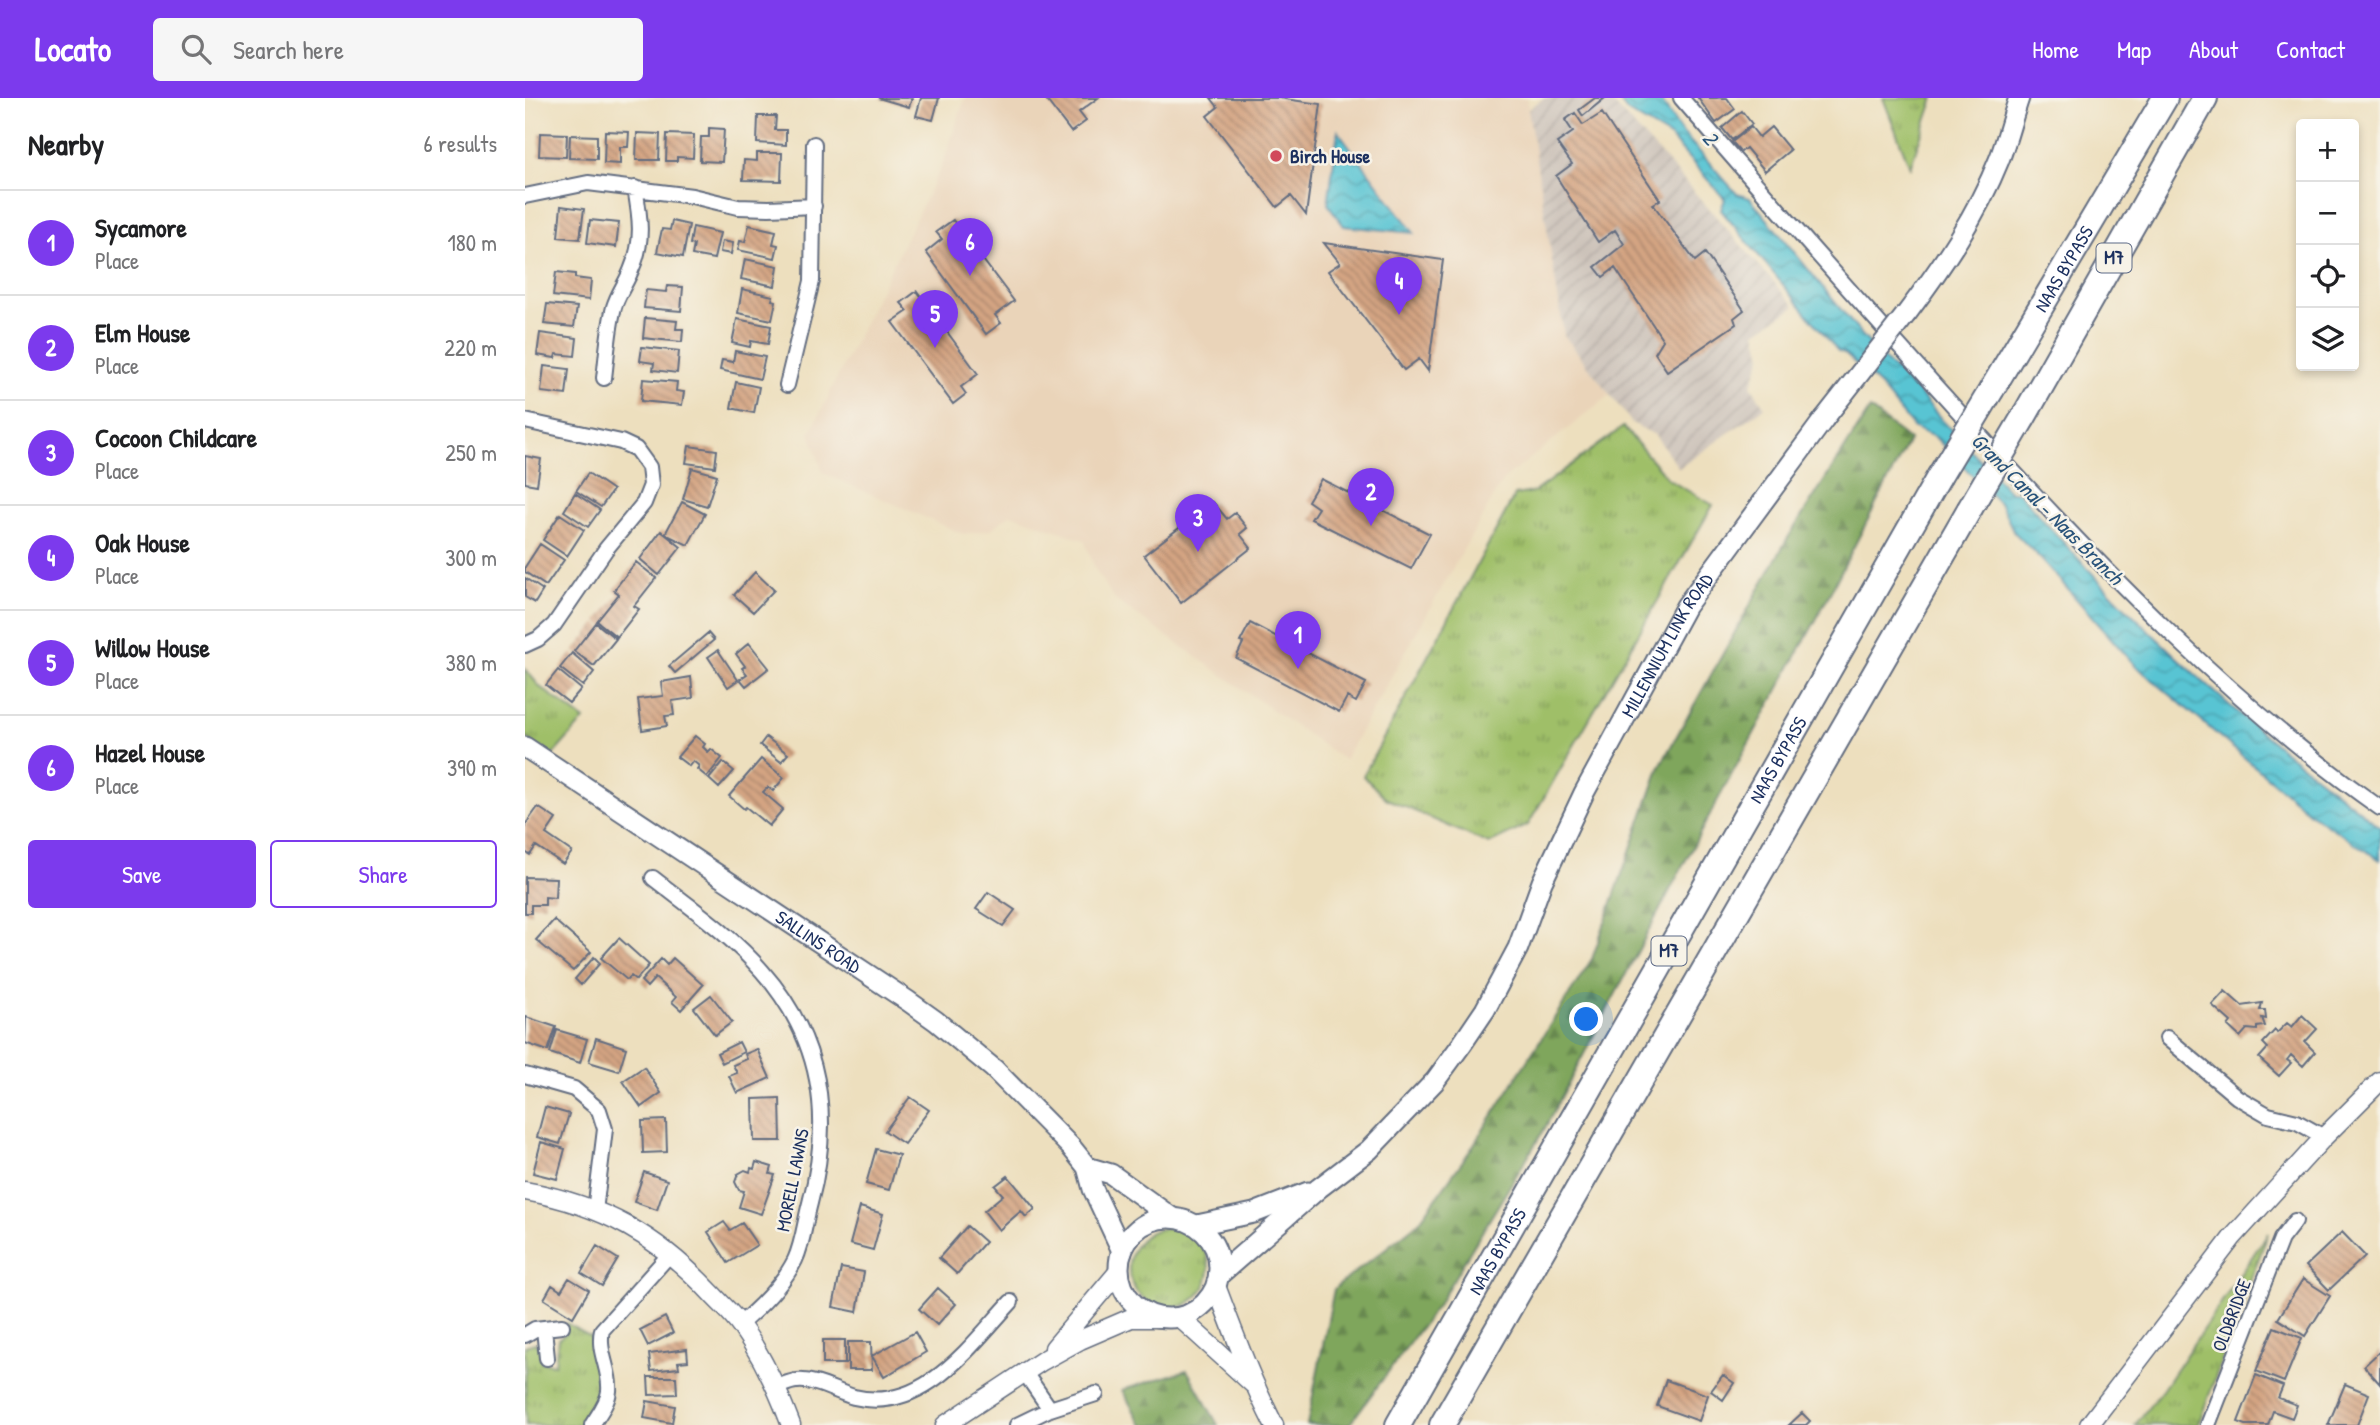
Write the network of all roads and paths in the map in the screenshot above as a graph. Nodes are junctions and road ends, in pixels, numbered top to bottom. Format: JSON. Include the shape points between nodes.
{"nodes":[{"id":1,"x":1681,"y":98,"type":"edge"},
{"id":2,"x":2019,"y":98,"type":"edge"},
{"id":3,"x":2165,"y":98,"type":"edge"},
{"id":4,"x":2205,"y":98,"type":"edge"},
{"id":5,"x":814,"y":145,"type":"dead end"},
{"id":6,"x":635,"y":188,"type":"junction"},
{"id":7,"x":525,"y":196,"type":"edge"},
{"id":8,"x":814,"y":206,"type":"junction"},
{"id":9,"x":604,"y":378,"type":"dead end"},
{"id":10,"x":787,"y":385,"type":"dead end"},
{"id":11,"x":525,"y":421,"type":"edge"},
{"id":12,"x":525,"y":645,"type":"edge"},
{"id":13,"x":525,"y":747,"type":"edge"},
{"id":14,"x":2380,"y":808,"type":"edge"},
{"id":15,"x":653,"y":878,"type":"dead end"},
{"id":16,"x":2167,"y":1038,"type":"dead end"},
{"id":17,"x":525,"y":1075,"type":"edge"},
{"id":18,"x":2380,"y":1081,"type":"edge"},
{"id":19,"x":2324,"y":1137,"type":"junction"},
{"id":20,"x":1087,"y":1167,"type":"junction"},
{"id":21,"x":1319,"y":1188,"type":"junction"},
{"id":22,"x":525,"y":1191,"type":"edge"},
{"id":23,"x":595,"y":1211,"type":"junction"},
{"id":24,"x":1171,"y":1217,"type":"junction"},
{"id":25,"x":2295,"y":1221,"type":"dead end"},
{"id":26,"x":1197,"y":1226,"type":"junction"},
{"id":27,"x":670,"y":1254,"type":"junction"},
{"id":28,"x":1121,"y":1261,"type":"junction"},
{"id":29,"x":1218,"y":1280,"type":"junction"},
{"id":30,"x":1011,"y":1302,"type":"dead end"},
{"id":31,"x":1172,"y":1317,"type":"junction"},
{"id":32,"x":740,"y":1324,"type":"junction"},
{"id":33,"x":562,"y":1326,"type":"dead end"},
{"id":34,"x":544,"y":1329,"type":"junction"},
{"id":35,"x":525,"y":1335,"type":"edge"},
{"id":36,"x":547,"y":1357,"type":"dead end"},
{"id":37,"x":1042,"y":1361,"type":"junction"},
{"id":38,"x":1025,"y":1373,"type":"junction"},
{"id":39,"x":1254,"y":1385,"type":"junction"},
{"id":40,"x":777,"y":1387,"type":"junction"},
{"id":41,"x":1096,"y":1394,"type":"dead end"},
{"id":42,"x":1050,"y":1409,"type":"junction"},
{"id":43,"x":591,"y":1425,"type":"edge"},
{"id":44,"x":791,"y":1425,"type":"edge"},
{"id":45,"x":945,"y":1425,"type":"edge"},
{"id":46,"x":1017,"y":1425,"type":"edge"},
{"id":47,"x":1274,"y":1425,"type":"edge"},
{"id":48,"x":1398,"y":1425,"type":"edge"},
{"id":49,"x":1442,"y":1425,"type":"edge"},
{"id":50,"x":2089,"y":1425,"type":"edge"},
{"id":51,"x":2208,"y":1425,"type":"edge"}],
"edges":[{"from":1,"to":14,"type":"street","via":[[2050,512],[2206,669]]},
{"from":2,"to":21,"type":"main road","name":"MILLENNIUM LINK ROAD","bridge":true,"via":[[1999,160],[1945,262],[1686,606],[1584,793],[1542,882],[1518,948],[1485,1010],[1435,1081],[1406,1113],[1369,1150]]},
{"from":3,"to":48,"type":"highway","name":"NAAS BYPASS","number":"M7","bridge":true,"via":[[1939,477]]},
{"from":4,"to":49,"type":"highway","name":"NAAS BYPASS","number":"M7","bridge":true},
{"from":5,"to":8,"type":"street"},
{"from":6,"to":7,"type":"street","via":[[587,183]]},
{"from":6,"to":8,"type":"street","via":[[738,207]]},
{"from":6,"to":9,"type":"street","via":[[641,227],[639,251],[613,311]]},
{"from":8,"to":10,"type":"street","via":[[812,281]]},
{"from":11,"to":12,"type":"street","via":[[635,449],[649,467],[651,485],[644,503],[554,625]]},
{"from":13,"to":20,"type":"main road","name":"SALLINS ROAD","via":[[936,1021],[994,1069]]},
{"from":15,"to":32,"type":"street","name":"MORELL LAWNS","via":[[727,937],[761,969],[789,1005],[804,1033],[821,1097],[823,1122],[814,1189],[795,1260],[767,1300]]},
{"from":16,"to":19,"type":"street","via":[[2237,1097]]},
{"from":17,"to":23,"type":"street","via":[[574,1089],[599,1110],[605,1129]]},
{"from":18,"to":19,"type":"street"},
{"from":19,"to":50,"type":"street","via":[[2232,1238]]},
{"from":20,"to":24,"type":"main road","name":"SALLINS ROAD","via":[[1111,1174]]},
{"from":20,"to":28,"type":"main road","name":"SALLINS ROAD"},
{"from":21,"to":26,"type":"main road","name":"MILLENNIUM LINK ROAD","via":[[1254,1213]]},
{"from":21,"to":29,"type":"main road","name":"MILLENNIUM LINK ROAD"},
{"from":22,"to":23,"type":"street","via":[[560,1197]]},
{"from":23,"to":27,"type":"street","via":[[622,1222]]},
{"from":24,"to":26,"type":"main road"},
{"from":24,"to":28,"type":"main road","via":[[1141,1226],[1129,1237]]},
{"from":25,"to":51,"type":"street","name":"OLDBRIDGE","via":[[2281,1239]]},
{"from":26,"to":29,"type":"main road","via":[[1215,1247]]},
{"from":27,"to":32,"type":"street"},
{"from":27,"to":43,"type":"street","via":[[603,1330],[600,1339],[609,1388]]},
{"from":28,"to":31,"type":"main road","via":[[1122,1285],[1129,1297],[1151,1314]]},
{"from":28,"to":37,"type":"street","via":[[1074,1328]]},
{"from":29,"to":31,"type":"main road","via":[[1201,1306]]},
{"from":29,"to":39,"type":"street"},
{"from":30,"to":40,"type":"street","via":[[951,1367],[902,1398],[876,1401],[808,1382]]},
{"from":31,"to":37,"type":"street","via":[[1131,1318]]},
{"from":31,"to":39,"type":"street"},
{"from":32,"to":40,"type":"street"},
{"from":33,"to":34,"type":"street"},
{"from":34,"to":35,"type":"street"},
{"from":34,"to":36,"type":"street"},
{"from":37,"to":38,"type":"street"},
{"from":38,"to":42,"type":"street"},
{"from":38,"to":45,"type":"street"},
{"from":39,"to":47,"type":"street"},
{"from":40,"to":44,"type":"street"},
{"from":41,"to":42,"type":"street"},
{"from":42,"to":46,"type":"street"}]}
